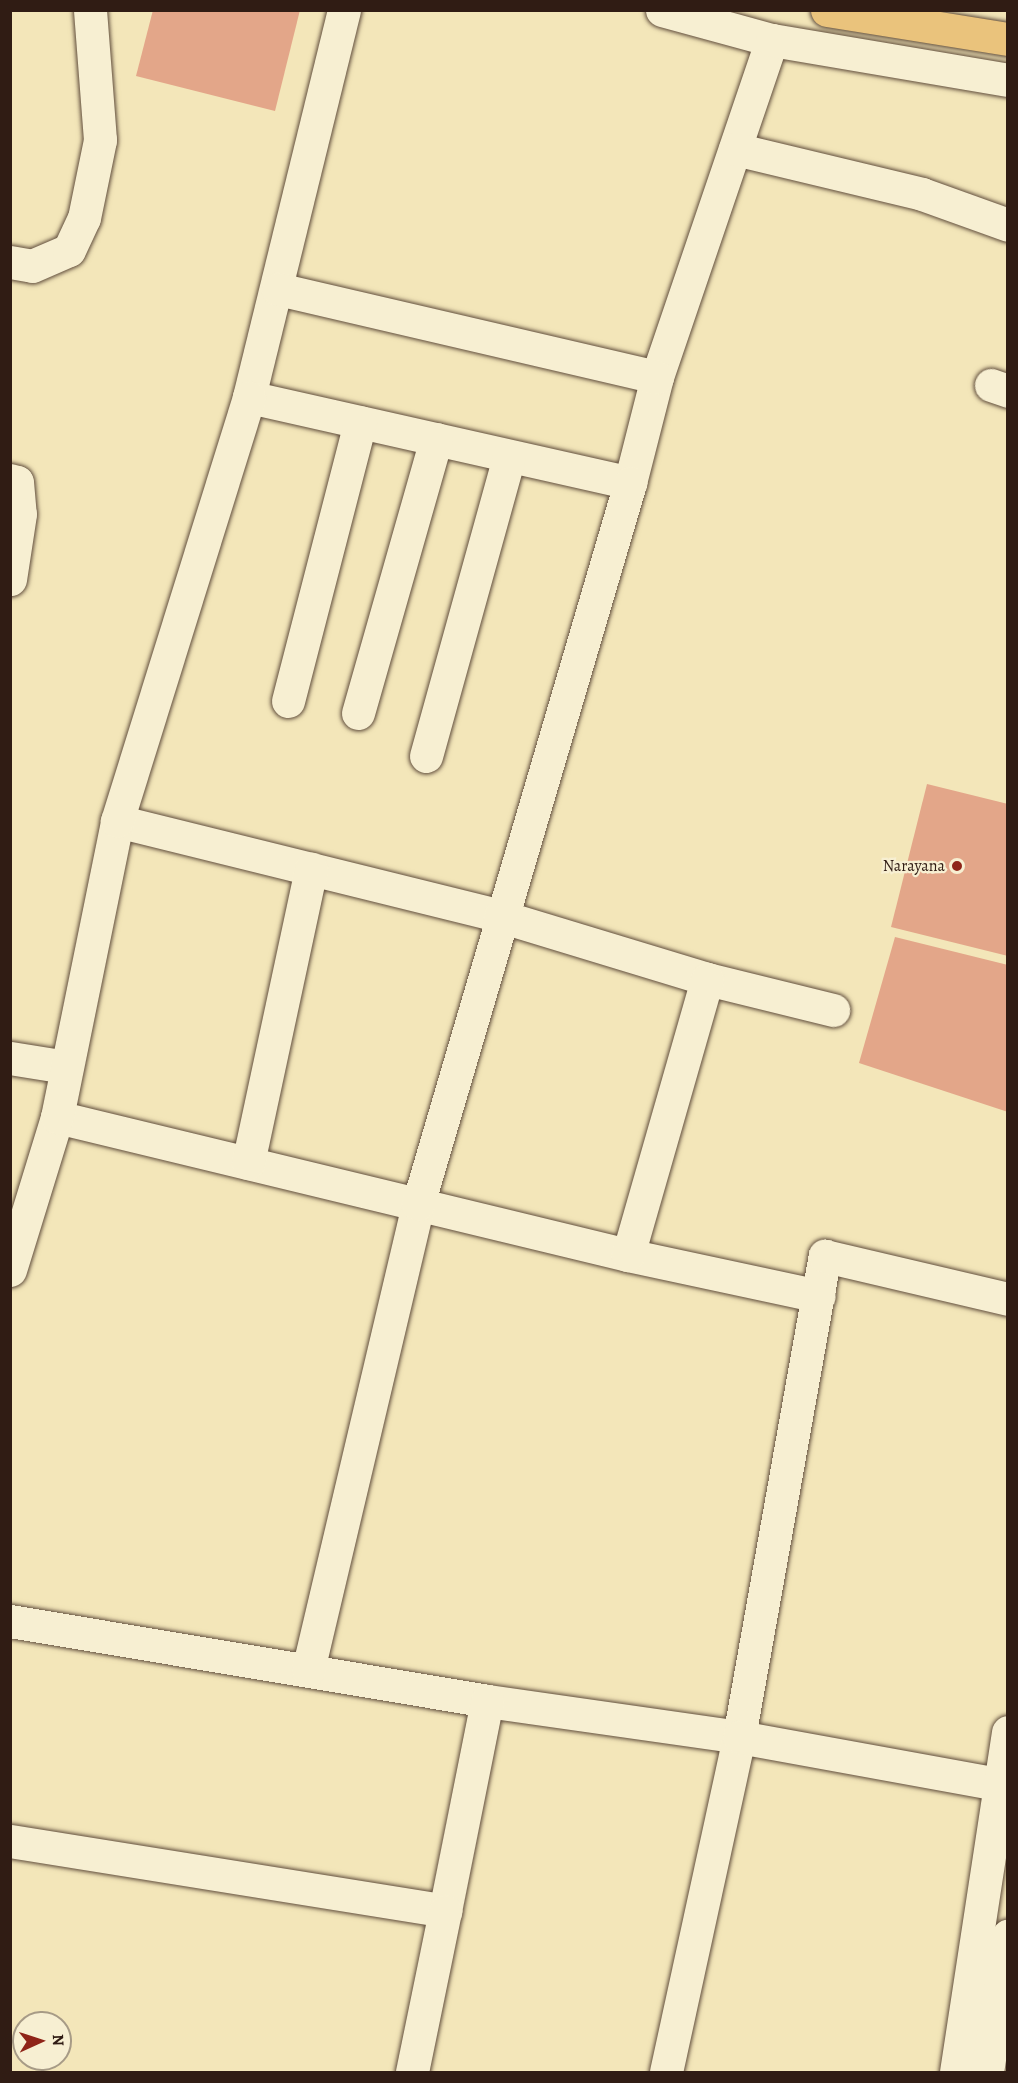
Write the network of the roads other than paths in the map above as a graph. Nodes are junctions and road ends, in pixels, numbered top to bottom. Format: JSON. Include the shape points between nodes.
{"nodes":[{"id":1,"x":90,"y":10,"type":"edge"},
{"id":2,"x":344,"y":10,"type":"edge"},
{"id":3,"x":662,"y":10,"type":"edge"},
{"id":4,"x":827,"y":10,"type":"edge"},
{"id":5,"x":1008,"y":39,"type":"edge"},
{"id":6,"x":772,"y":40,"type":"junction"},
{"id":7,"x":1008,"y":80,"type":"edge"},
{"id":8,"x":735,"y":149,"type":"junction"},
{"id":9,"x":1008,"y":225,"type":"edge"},
{"id":10,"x":10,"y":262,"type":"edge"},
{"id":11,"x":278,"y":289,"type":"junction"},
{"id":12,"x":657,"y":378,"type":"junction"},
{"id":13,"x":249,"y":397,"type":"junction"},
{"id":14,"x":360,"y":422,"type":"junction"},
{"id":15,"x":436,"y":440,"type":"junction"},
{"id":16,"x":509,"y":456,"type":"junction"},
{"id":17,"x":10,"y":480,"type":"edge"},
{"id":18,"x":630,"y":483,"type":"junction"},
{"id":19,"x":10,"y":579,"type":"edge"},
{"id":20,"x":288,"y":701,"type":"dead end"},
{"id":21,"x":358,"y":712,"type":"dead end"},
{"id":22,"x":426,"y":756,"type":"dead end"},
{"id":23,"x":117,"y":820,"type":"junction"},
{"id":24,"x":311,"y":869,"type":"junction"},
{"id":25,"x":500,"y":916,"type":"junction"},
{"id":26,"x":707,"y":979,"type":"junction"},
{"id":27,"x":833,"y":1010,"type":"dead end"},
{"id":28,"x":10,"y":1058,"type":"edge"},
{"id":29,"x":66,"y":1068,"type":"junction"},
{"id":30,"x":57,"y":1117,"type":"junction"},
{"id":31,"x":248,"y":1163,"type":"junction"},
{"id":32,"x":418,"y":1204,"type":"junction"},
{"id":33,"x":627,"y":1255,"type":"junction"},
{"id":34,"x":10,"y":1270,"type":"edge"},
{"id":35,"x":819,"y":1296,"type":"junction"},
{"id":36,"x":1008,"y":1299,"type":"edge"},
{"id":37,"x":10,"y":1621,"type":"edge"},
{"id":38,"x":308,"y":1670,"type":"junction"},
{"id":39,"x":487,"y":1701,"type":"junction"},
{"id":40,"x":1008,"y":1732,"type":"edge"},
{"id":41,"x":739,"y":1737,"type":"junction"},
{"id":42,"x":1003,"y":1785,"type":"edge"},
{"id":43,"x":10,"y":1841,"type":"edge"},
{"id":44,"x":445,"y":1911,"type":"junction"},
{"id":45,"x":1008,"y":1936,"type":"edge"},
{"id":46,"x":1003,"y":1998,"type":"edge"},
{"id":47,"x":412,"y":2073,"type":"edge"},
{"id":48,"x":666,"y":2073,"type":"edge"},
{"id":49,"x":956,"y":2073,"type":"edge"},
{"id":50,"x":987,"y":2073,"type":"edge"}],
"edges":[{"from":1,"to":10,"type":"street","via":[[100,140],[84,218],[69,250],[32,266]]},
{"from":2,"to":11,"type":"street"},
{"from":3,"to":6,"type":"street"},
{"from":4,"to":5,"type":"main road"},
{"from":6,"to":7,"type":"street"},
{"from":6,"to":8,"type":"street"},
{"from":8,"to":9,"type":"street","via":[[922,194]]},
{"from":8,"to":12,"type":"street"},
{"from":11,"to":12,"type":"street"},
{"from":11,"to":13,"type":"street"},
{"from":12,"to":18,"type":"street"},
{"from":13,"to":14,"type":"street"},
{"from":13,"to":23,"type":"street"},
{"from":14,"to":15,"type":"street"},
{"from":14,"to":20,"type":"street"},
{"from":15,"to":16,"type":"street"},
{"from":15,"to":21,"type":"street"},
{"from":16,"to":18,"type":"street"},
{"from":16,"to":22,"type":"street"},
{"from":17,"to":19,"type":"street","via":[[16,482],[20,514]]},
{"from":18,"to":25,"type":"street"},
{"from":23,"to":24,"type":"street"},
{"from":23,"to":29,"type":"street"},
{"from":24,"to":25,"type":"street"},
{"from":24,"to":31,"type":"street"},
{"from":25,"to":26,"type":"street"},
{"from":25,"to":32,"type":"street"},
{"from":26,"to":27,"type":"street"},
{"from":26,"to":33,"type":"street"},
{"from":28,"to":29,"type":"street"},
{"from":29,"to":30,"type":"street"},
{"from":30,"to":31,"type":"street"},
{"from":30,"to":34,"type":"street"},
{"from":31,"to":32,"type":"street"},
{"from":32,"to":33,"type":"street"},
{"from":32,"to":38,"type":"street"},
{"from":33,"to":35,"type":"street"},
{"from":35,"to":36,"type":"street","via":[[825,1256]]},
{"from":35,"to":41,"type":"street"},
{"from":37,"to":38,"type":"street"},
{"from":38,"to":39,"type":"street"},
{"from":39,"to":41,"type":"street"},
{"from":39,"to":44,"type":"street"},
{"from":40,"to":42,"type":"street"},
{"from":41,"to":42,"type":"street"},
{"from":41,"to":48,"type":"street"},
{"from":42,"to":49,"type":"street"},
{"from":43,"to":44,"type":"street"},
{"from":44,"to":47,"type":"street"},
{"from":45,"to":46,"type":"street"},
{"from":46,"to":50,"type":"street"}]}
